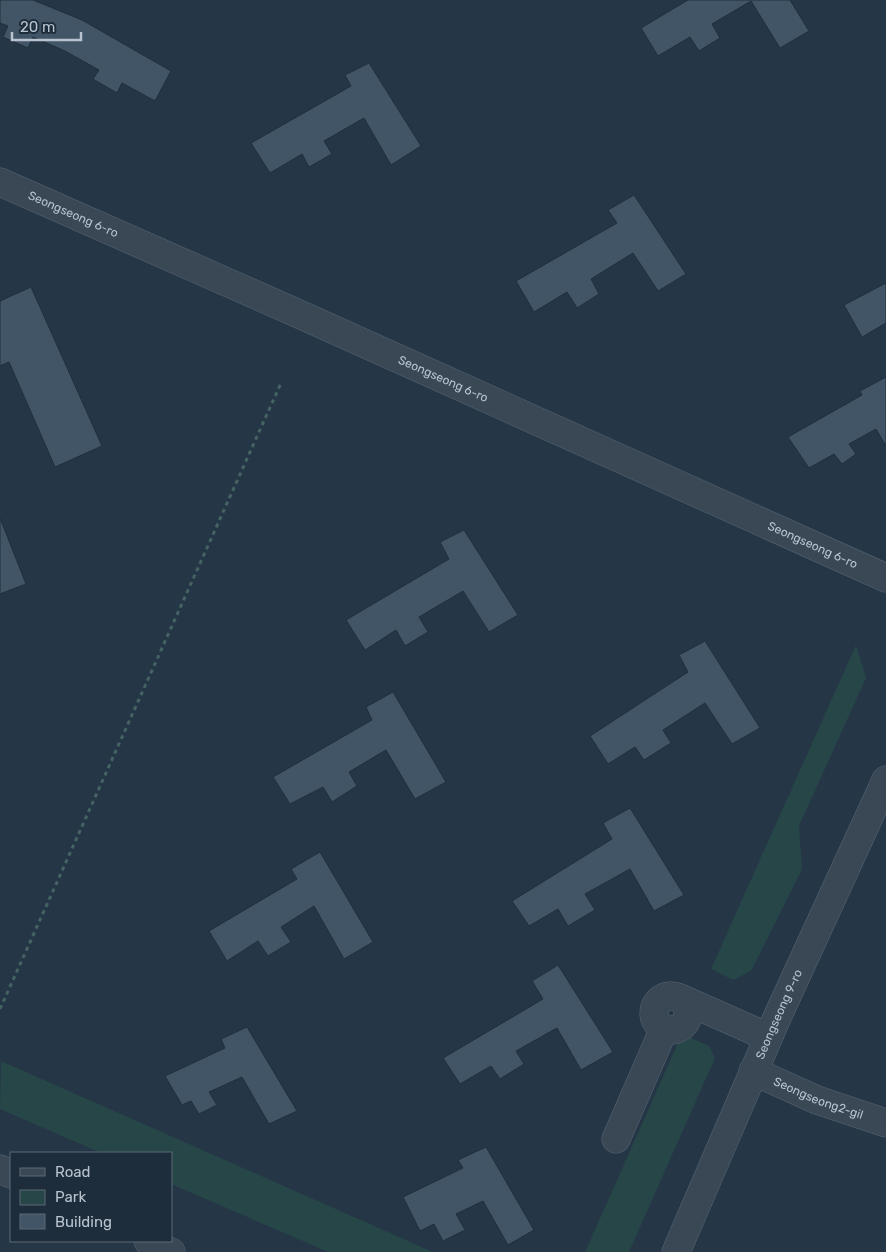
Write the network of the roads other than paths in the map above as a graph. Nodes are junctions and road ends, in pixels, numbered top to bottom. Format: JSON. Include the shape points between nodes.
{"nodes":[{"id":1,"x":0,"y":182,"type":"edge"},
{"id":2,"x":886,"y":578,"type":"edge"},
{"id":3,"x":886,"y":780,"type":"edge"},
{"id":4,"x":768,"y":1037,"type":"junction"},
{"id":5,"x":754,"y":1071,"type":"junction"},
{"id":6,"x":886,"y":1123,"type":"edge"},
{"id":7,"x":616,"y":1139,"type":"dead end"},
{"id":8,"x":150,"y":1242,"type":"edge"},
{"id":9,"x":171,"y":1252,"type":"edge"},
{"id":10,"x":676,"y":1252,"type":"edge"}],
"edges":[{"from":1,"to":2,"type":"street","name":"Seongseong 6-ro"},
{"from":3,"to":4,"type":"street","name":"Seongseong 9-ro"},
{"from":4,"to":5,"type":"street","name":"Seongseong 9-ro"},
{"from":4,"to":7,"type":"street","via":[[680,998],[662,998],[654,1006],[654,1017],[664,1029]]},
{"from":5,"to":6,"type":"street","name":"Seongseong2-gil","via":[[817,1100]]},
{"from":5,"to":10,"type":"street","name":"Seongseong 9-ro"},
{"from":8,"to":9,"type":"street"}]}
